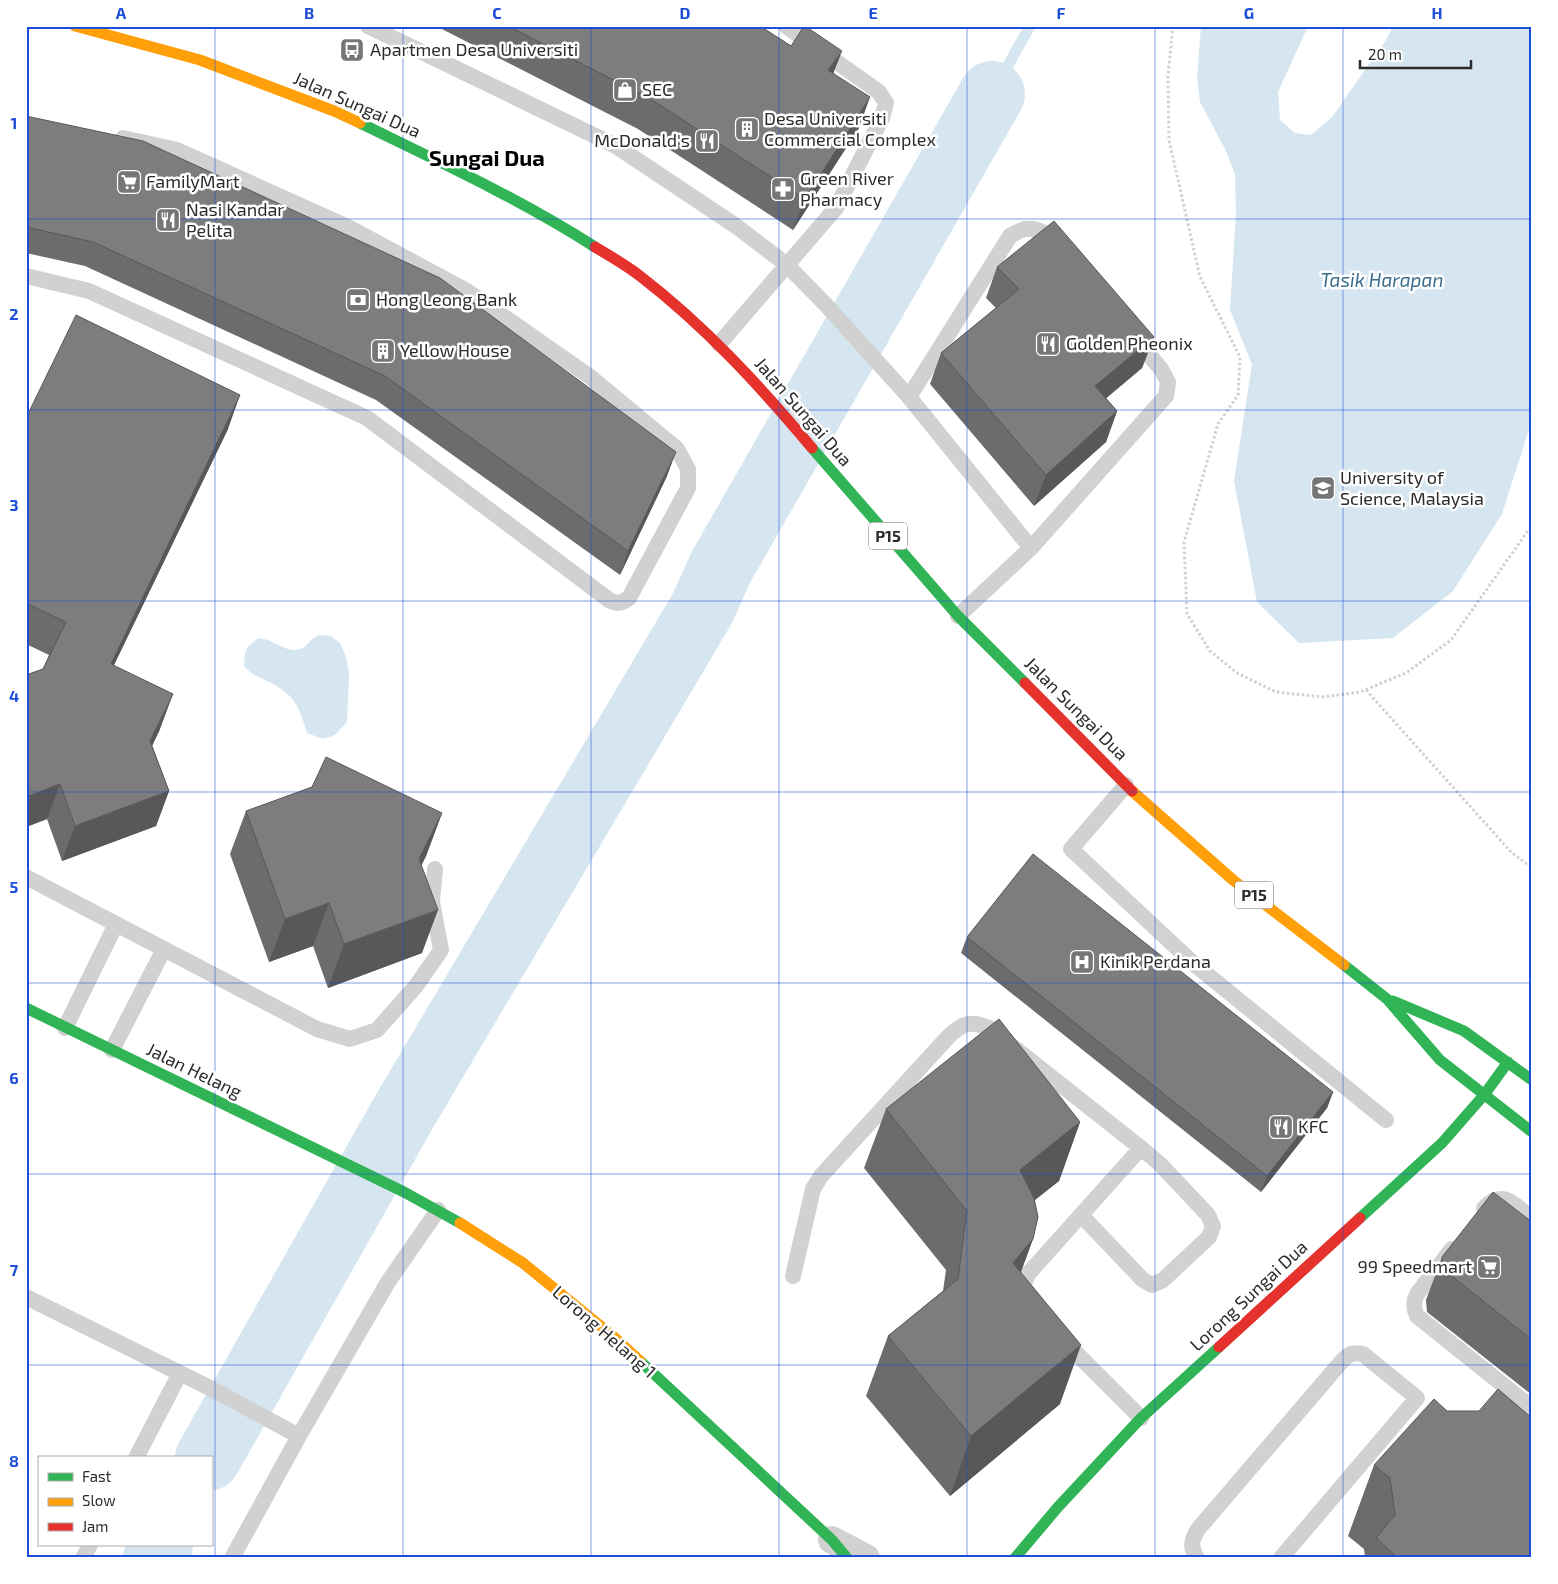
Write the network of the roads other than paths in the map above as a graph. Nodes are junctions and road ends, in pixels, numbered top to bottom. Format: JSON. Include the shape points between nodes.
{"nodes":[{"id":1,"x":75,"y":26,"type":"edge"},
{"id":2,"x":368,"y":26,"type":"edge"},
{"id":3,"x":786,"y":26,"type":"edge"},
{"id":4,"x":108,"y":134,"type":"edge"},
{"id":5,"x":1065,"y":254,"type":"edge"},
{"id":6,"x":787,"y":265,"type":"junction"},
{"id":7,"x":26,"y":276,"type":"edge"},
{"id":8,"x":1122,"y":323,"type":"edge"},
{"id":9,"x":719,"y":344,"type":"junction"},
{"id":10,"x":909,"y":397,"type":"junction"},
{"id":11,"x":1032,"y":548,"type":"junction"},
{"id":12,"x":958,"y":616,"type":"junction"},
{"id":13,"x":1126,"y":785,"type":"junction"},
{"id":14,"x":435,"y":869,"type":"edge"},
{"id":15,"x":26,"y":877,"type":"edge"},
{"id":16,"x":116,"y":924,"type":"junction"},
{"id":17,"x":164,"y":949,"type":"junction"},
{"id":18,"x":1387,"y":999,"type":"junction"},
{"id":19,"x":26,"y":1008,"type":"edge"},
{"id":20,"x":65,"y":1028,"type":"junction"},
{"id":21,"x":112,"y":1050,"type":"junction"},
{"id":22,"x":1508,"y":1062,"type":"junction"},
{"id":23,"x":1532,"y":1080,"type":"edge"},
{"id":24,"x":1484,"y":1095,"type":"junction"},
{"id":25,"x":1386,"y":1120,"type":"dead end"},
{"id":26,"x":1532,"y":1132,"type":"edge"},
{"id":27,"x":1141,"y":1148,"type":"junction"},
{"id":28,"x":348,"y":1163,"type":"joint"},
{"id":29,"x":438,"y":1210,"type":"junction"},
{"id":30,"x":1081,"y":1215,"type":"junction"},
{"id":31,"x":1532,"y":1219,"type":"edge"},
{"id":32,"x":1473,"y":1221,"type":"edge"},
{"id":33,"x":1462,"y":1236,"type":"edge"},
{"id":34,"x":793,"y":1276,"type":"dead end"},
{"id":35,"x":26,"y":1297,"type":"edge"},
{"id":36,"x":1034,"y":1311,"type":"edge"},
{"id":37,"x":1048,"y":1325,"type":"edge"},
{"id":38,"x":180,"y":1373,"type":"junction"},
{"id":39,"x":1417,"y":1398,"type":"junction"},
{"id":40,"x":1532,"y":1408,"type":"edge"},
{"id":41,"x":1432,"y":1410,"type":"edge"},
{"id":42,"x":1141,"y":1418,"type":"junction"},
{"id":43,"x":299,"y":1436,"type":"junction"},
{"id":44,"x":137,"y":1456,"type":"edge"},
{"id":45,"x":90,"y":1546,"type":"edge"},
{"id":46,"x":839,"y":1549,"type":"edge"},
{"id":47,"x":84,"y":1558,"type":"edge"},
{"id":48,"x":232,"y":1558,"type":"edge"},
{"id":49,"x":866,"y":1558,"type":"edge"},
{"id":50,"x":1015,"y":1558,"type":"edge"},
{"id":51,"x":1197,"y":1558,"type":"edge"},
{"id":52,"x":1281,"y":1558,"type":"edge"}],
"edges":[{"from":1,"to":9,"type":"main road","name":"Jalan Sungai Dua","number":"P15","via":[[200,60],[334,111],[469,176],[557,223],[639,275]]},
{"from":2,"to":6,"type":"lane","via":[[616,146],[736,226]]},
{"from":3,"to":6,"type":"lane","via":[[878,92],[886,103],[882,118],[836,208]]},
{"from":4,"to":7,"type":"lane","via":[[177,150],[348,227],[467,291],[588,376],[677,450],[688,469],[688,488],[629,598],[617,604],[609,600],[367,418],[89,291]]},
{"from":5,"to":10,"type":"lane","via":[[1052,238],[1040,230],[1024,229],[1010,236]]},
{"from":6,"to":9,"type":"lane"},
{"from":6,"to":10,"type":"lane"},
{"from":8,"to":11,"type":"lane","via":[[1161,369],[1168,382],[1166,396]]},
{"from":9,"to":12,"type":"main road","name":"Jalan Sungai Dua","number":"P15","via":[[770,398]]},
{"from":10,"to":11,"type":"lane"},
{"from":11,"to":12,"type":"lane"},
{"from":12,"to":13,"type":"main road","name":"Jalan Sungai Dua","number":"P15"},
{"from":13,"to":18,"type":"main road","name":"Jalan Sungai Dua","number":"P15","via":[[1234,880]]},
{"from":13,"to":25,"type":"lane","via":[[1071,849],[1193,963]]},
{"from":14,"to":17,"type":"lane","via":[[432,902],[441,950],[416,986],[377,1030],[350,1039],[317,1029]]},
{"from":15,"to":16,"type":"lane"},
{"from":16,"to":17,"type":"lane"},
{"from":16,"to":20,"type":"lane"},
{"from":17,"to":21,"type":"lane"},
{"from":18,"to":22,"type":"main road","name":"Jalan Sungai Dua","number":"P15","via":[[1464,1031]]},
{"from":18,"to":24,"type":"main road","name":"Jalan Sungai Dua","number":"P15","via":[[1440,1060]]},
{"from":19,"to":20,"type":"main road","name":"Jalan Helang"},
{"from":20,"to":21,"type":"main road","name":"Jalan Helang"},
{"from":21,"to":28,"type":"main road","name":"Jalan Helang"},
{"from":22,"to":23,"type":"main road","name":"Jalan Sungai Dua","number":"P15"},
{"from":22,"to":24,"type":"main road","name":"Lorong Sungai Dua"},
{"from":24,"to":26,"type":"main road","name":"Jalan Sungai Dua","number":"P15"},
{"from":24,"to":42,"type":"main road","name":"Lorong Sungai Dua","via":[[1442,1143]]},
{"from":27,"to":30,"type":"lane"},
{"from":27,"to":30,"type":"lane","via":[[1208,1215],[1213,1226],[1209,1237],[1163,1280],[1152,1285],[1142,1280]]},
{"from":27,"to":34,"type":"lane","via":[[989,1028],[978,1023],[967,1024],[948,1037],[821,1176],[813,1189]]},
{"from":28,"to":29,"type":"main road","name":"Lorong Helang 1"},
{"from":29,"to":43,"type":"lane","via":[[388,1282]]},
{"from":29,"to":46,"type":"main road","name":"Lorong Helang 1","via":[[523,1263],[614,1337]]},
{"from":30,"to":36,"type":"lane","via":[[1028,1274],[1023,1292]]},
{"from":31,"to":32,"type":"lane","via":[[1503,1198],[1489,1202]]},
{"from":33,"to":40,"type":"lane","via":[[1417,1294],[1414,1309],[1423,1322]]},
{"from":35,"to":38,"type":"lane"},
{"from":37,"to":42,"type":"lane"},
{"from":38,"to":43,"type":"lane"},
{"from":38,"to":44,"type":"lane"},
{"from":39,"to":41,"type":"lane"},
{"from":39,"to":51,"type":"lane","via":[[1363,1354],[1355,1352],[1347,1356],[1193,1536]]},
{"from":39,"to":52,"type":"lane"},
{"from":42,"to":50,"type":"main road","name":"Lorong Sungai Dua"},
{"from":43,"to":48,"type":"lane"},
{"from":45,"to":47,"type":"lane"},
{"from":46,"to":49,"type":"street","name":"Lorong Helang 1"}]}
